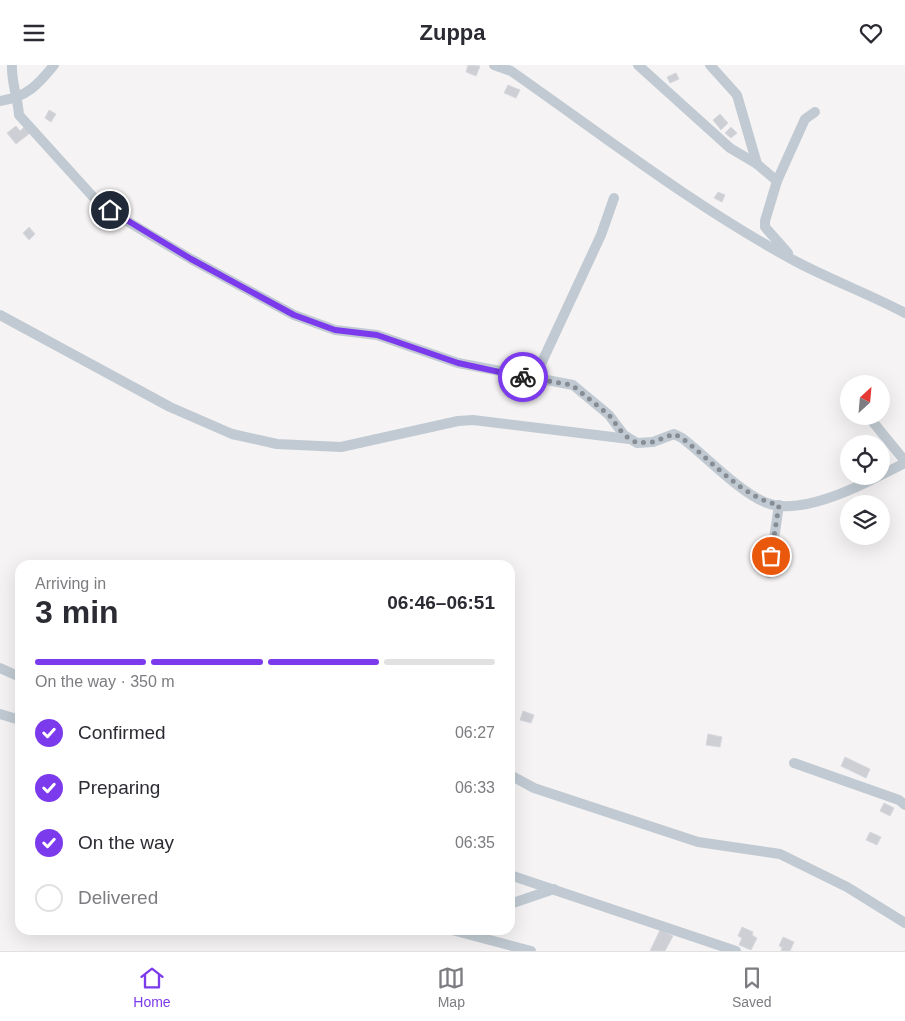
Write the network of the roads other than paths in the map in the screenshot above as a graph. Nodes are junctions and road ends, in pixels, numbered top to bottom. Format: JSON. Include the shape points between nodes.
{"nodes":[{"id":1,"x":12,"y":65,"type":"edge"},
{"id":2,"x":54,"y":65,"type":"edge"},
{"id":3,"x":494,"y":65,"type":"edge"},
{"id":4,"x":638,"y":65,"type":"edge"},
{"id":5,"x":710,"y":65,"type":"edge"},
{"id":6,"x":18,"y":99,"type":"junction"},
{"id":7,"x":0,"y":101,"type":"edge"},
{"id":8,"x":816,"y":112,"type":"dead end"},
{"id":9,"x":757,"y":164,"type":"junction"},
{"id":10,"x":777,"y":181,"type":"junction"},
{"id":11,"x":614,"y":198,"type":"dead end"},
{"id":12,"x":795,"y":261,"type":"junction"},
{"id":13,"x":905,"y":313,"type":"edge"},
{"id":14,"x":0,"y":315,"type":"edge"},
{"id":15,"x":534,"y":379,"type":"junction"},
{"id":16,"x":875,"y":425,"type":"edge"},
{"id":17,"x":630,"y":439,"type":"junction"},
{"id":18,"x":905,"y":462,"type":"edge"},
{"id":19,"x":890,"y":470,"type":"edge"},
{"id":20,"x":862,"y":485,"type":"edge"},
{"id":21,"x":779,"y":505,"type":"junction"},
{"id":22,"x":769,"y":573,"type":"dead end"},
{"id":23,"x":0,"y":668,"type":"edge"},
{"id":24,"x":15,"y":675,"type":"edge"},
{"id":25,"x":0,"y":714,"type":"edge"},
{"id":26,"x":15,"y":718,"type":"edge"},
{"id":27,"x":794,"y":763,"type":"dead end"},
{"id":28,"x":515,"y":778,"type":"edge"},
{"id":29,"x":905,"y":805,"type":"edge"},
{"id":30,"x":515,"y":877,"type":"edge"},
{"id":31,"x":554,"y":889,"type":"junction"},
{"id":32,"x":515,"y":902,"type":"edge"},
{"id":33,"x":905,"y":923,"type":"edge"},
{"id":34,"x":471,"y":935,"type":"edge"},
{"id":35,"x":531,"y":951,"type":"edge"},
{"id":36,"x":736,"y":951,"type":"edge"}],
"edges":[{"from":1,"to":6,"type":"street","via":[[11,78]]},
{"from":2,"to":6,"type":"street","via":[[40,83]]},
{"from":3,"to":12,"type":"street","via":[[511,71],[657,177]]},
{"from":4,"to":9,"type":"street","via":[[730,149]]},
{"from":5,"to":9,"type":"street","via":[[737,95]]},
{"from":6,"to":7,"type":"street"},
{"from":6,"to":15,"type":"street","via":[[19,115],[95,199],[125,220],[294,315],[335,330],[377,335],[458,363]]},
{"from":8,"to":10,"type":"street","via":[[805,119]]},
{"from":9,"to":10,"type":"street"},
{"from":10,"to":12,"type":"street","via":[[765,227]]},
{"from":11,"to":15,"type":"street","via":[[601,235]]},
{"from":12,"to":13,"type":"street"},
{"from":14,"to":17,"type":"street","via":[[170,407],[232,434],[277,444],[341,447],[473,420]]},
{"from":15,"to":17,"type":"street","via":[[572,385],[609,415]]},
{"from":16,"to":18,"type":"street"},
{"from":17,"to":21,"type":"street","via":[[637,443],[653,442],[674,434],[748,493]]},
{"from":18,"to":19,"type":"street"},
{"from":20,"to":21,"type":"street","via":[[800,505]]},
{"from":21,"to":22,"type":"street"},
{"from":23,"to":24,"type":"street"},
{"from":25,"to":26,"type":"street"},
{"from":27,"to":29,"type":"street","via":[[849,781]]},
{"from":28,"to":33,"type":"street","via":[[534,788],[698,842],[780,855],[847,887]]},
{"from":30,"to":31,"type":"street"},
{"from":31,"to":32,"type":"street"},
{"from":31,"to":36,"type":"street"},
{"from":34,"to":35,"type":"street"}]}
